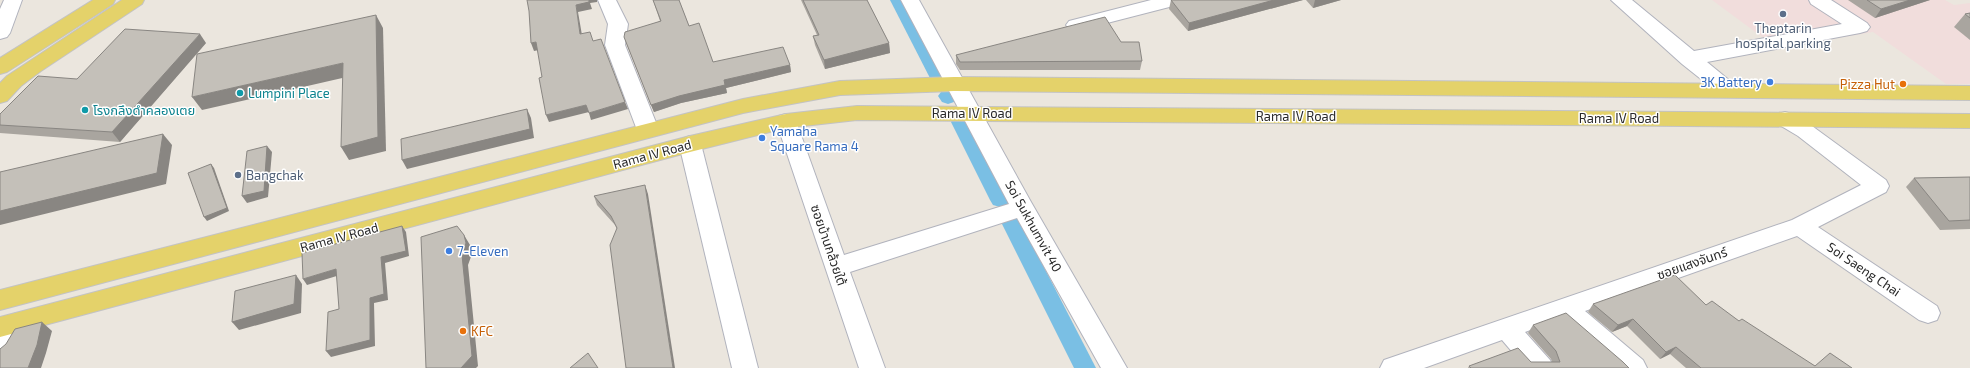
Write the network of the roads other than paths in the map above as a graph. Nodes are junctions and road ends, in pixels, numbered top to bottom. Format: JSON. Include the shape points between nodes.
{"nodes":[{"id":1,"x":13,"y":0,"type":"edge"},
{"id":2,"x":106,"y":0,"type":"edge"},
{"id":3,"x":135,"y":0,"type":"edge"},
{"id":4,"x":607,"y":0,"type":"edge"},
{"id":5,"x":910,"y":0,"type":"edge"},
{"id":6,"x":1174,"y":0,"type":"edge"},
{"id":7,"x":1620,"y":0,"type":"edge"},
{"id":8,"x":1818,"y":0,"type":"edge"},
{"id":9,"x":1,"y":27,"type":"edge"},
{"id":10,"x":1058,"y":30,"type":"edge"},
{"id":11,"x":1689,"y":59,"type":"junction"},
{"id":12,"x":5,"y":75,"type":"edge"},
{"id":13,"x":954,"y":84,"type":"junction"},
{"id":14,"x":1728,"y":90,"type":"junction"},
{"id":15,"x":1970,"y":93,"type":"edge"},
{"id":16,"x":0,"y":96,"type":"edge"},
{"id":17,"x":970,"y":113,"type":"junction"},
{"id":18,"x":1785,"y":119,"type":"junction"},
{"id":19,"x":1970,"y":120,"type":"edge"},
{"id":20,"x":786,"y":121,"type":"junction"},
{"id":21,"x":648,"y":130,"type":"junction"},
{"id":22,"x":690,"y":144,"type":"junction"},
{"id":23,"x":1023,"y":208,"type":"junction"},
{"id":24,"x":1800,"y":226,"type":"junction"},
{"id":25,"x":836,"y":267,"type":"junction"},
{"id":26,"x":0,"y":300,"type":"edge"},
{"id":27,"x":1565,"y":308,"type":"junction"},
{"id":28,"x":1928,"y":313,"type":"dead end"},
{"id":29,"x":8,"y":325,"type":"edge"},
{"id":30,"x":1507,"y":328,"type":"junction"},
{"id":31,"x":0,"y":351,"type":"edge"},
{"id":32,"x":746,"y":368,"type":"edge"},
{"id":33,"x":872,"y":368,"type":"edge"},
{"id":34,"x":1114,"y":368,"type":"edge"},
{"id":35,"x":1392,"y":368,"type":"edge"},
{"id":36,"x":1541,"y":368,"type":"edge"},
{"id":37,"x":1634,"y":368,"type":"edge"}],
"edges":[{"from":1,"to":9,"type":"street"},
{"from":2,"to":12,"type":"main road"},
{"from":3,"to":12,"type":"main road"},
{"from":4,"to":21,"type":"street","via":[[618,24],[615,45]]},
{"from":5,"to":13,"type":"street","name":"Soi Sukhumvit 40","via":[[950,58]]},
{"from":6,"to":10,"type":"street"},
{"from":7,"to":11,"type":"street"},
{"from":8,"to":11,"type":"street","via":[[1860,26]]},
{"from":11,"to":14,"type":"street"},
{"from":12,"to":16,"type":"main road"},
{"from":13,"to":14,"type":"main road","name":"Rama IV Road"},
{"from":13,"to":17,"type":"street","name":"Soi Sukhumvit 40"},
{"from":13,"to":21,"type":"main road","name":"Rama IV Road","via":[[840,88],[743,106]]},
{"from":14,"to":15,"type":"main road","name":"Rama IV Road"},
{"from":14,"to":18,"type":"main road"},
{"from":17,"to":18,"type":"main road","name":"Rama IV Road"},
{"from":17,"to":20,"type":"main road","name":"Rama IV Road","via":[[857,113]]},
{"from":17,"to":23,"type":"street","name":"Soi Sukhumvit 40"},
{"from":18,"to":19,"type":"main road","name":"Rama IV Road"},
{"from":18,"to":24,"type":"street","name":"ซอยแสงจันทร์","via":[[1878,186]]},
{"from":20,"to":22,"type":"main road","name":"Rama IV Road"},
{"from":20,"to":25,"type":"street","name":"ซอยบ้านกล้วยใต้"},
{"from":21,"to":26,"type":"main road","name":"Rama IV Road"},
{"from":22,"to":29,"type":"main road","name":"Rama IV Road"},
{"from":22,"to":32,"type":"street"},
{"from":23,"to":25,"type":"street"},
{"from":23,"to":34,"type":"street","name":"Soi Sukhumvit 40"},
{"from":24,"to":27,"type":"street","name":"ซอยแสงจันทร์"},
{"from":24,"to":28,"type":"street","name":"Soi Saeng Chai"},
{"from":25,"to":33,"type":"street","name":"ซอยบ้านกล้วยใต้"},
{"from":27,"to":30,"type":"street","name":"ซอยแสงจันทร์"},
{"from":27,"to":37,"type":"street"},
{"from":29,"to":31,"type":"street","via":[[12,335]]},
{"from":30,"to":35,"type":"street","name":"ซอยแสงจันทร์"},
{"from":30,"to":36,"type":"street"}]}
